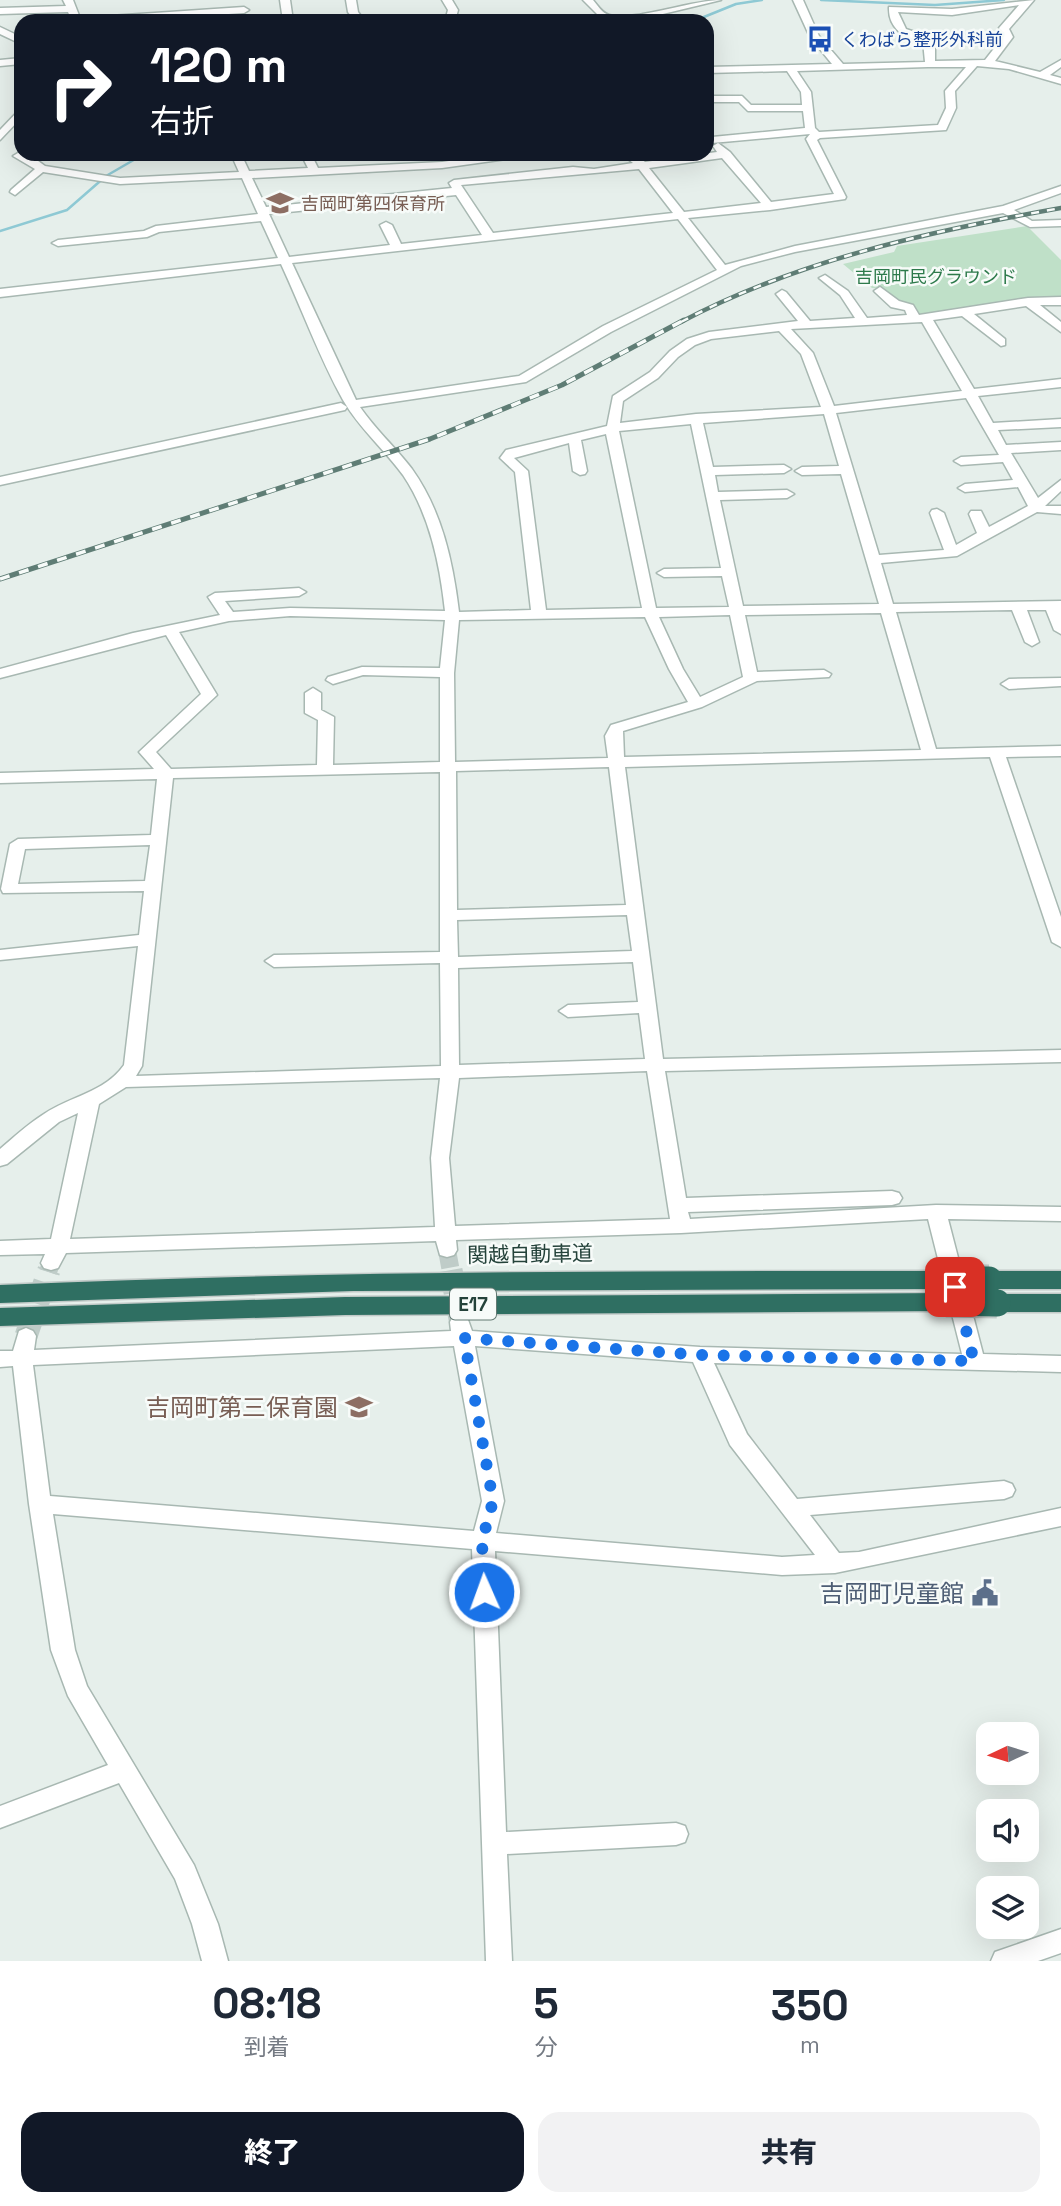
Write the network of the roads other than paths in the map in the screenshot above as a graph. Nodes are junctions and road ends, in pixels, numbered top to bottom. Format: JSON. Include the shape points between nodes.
{"nodes":[{"id":1,"x":588,"y":0,"type":"edge"},
{"id":2,"x":716,"y":0,"type":"edge"},
{"id":3,"x":908,"y":0,"type":"edge"},
{"id":4,"x":942,"y":0,"type":"edge"},
{"id":5,"x":799,"y":1,"type":"edge"},
{"id":6,"x":684,"y":3,"type":"edge"},
{"id":7,"x":70,"y":5,"type":"edge"},
{"id":8,"x":241,"y":5,"type":"edge"},
{"id":9,"x":0,"y":11,"type":"edge"},
{"id":10,"x":170,"y":14,"type":"edge"},
{"id":11,"x":600,"y":14,"type":"edge"},
{"id":12,"x":633,"y":14,"type":"edge"},
{"id":13,"x":990,"y":63,"type":"junction"},
{"id":14,"x":1061,"y":63,"type":"edge"},
{"id":15,"x":974,"y":64,"type":"junction"},
{"id":16,"x":930,"y":65,"type":"junction"},
{"id":17,"x":841,"y":68,"type":"junction"},
{"id":18,"x":714,"y":69,"type":"edge"},
{"id":19,"x":791,"y":69,"type":"junction"},
{"id":20,"x":1042,"y":75,"type":"junction"},
{"id":21,"x":1061,"y":80,"type":"edge"},
{"id":22,"x":714,"y":99,"type":"edge"},
{"id":23,"x":808,"y":108,"type":"junction"},
{"id":24,"x":14,"y":120,"type":"edge"},
{"id":25,"x":815,"y":133,"type":"junction"},
{"id":26,"x":0,"y":137,"type":"edge"},
{"id":27,"x":714,"y":137,"type":"edge"},
{"id":28,"x":714,"y":142,"type":"edge"},
{"id":29,"x":726,"y":154,"type":"junction"},
{"id":30,"x":714,"y":155,"type":"edge"},
{"id":31,"x":14,"y":156,"type":"edge"},
{"id":32,"x":6,"y":157,"type":"dead end"},
{"id":33,"x":31,"y":161,"type":"edge"},
{"id":34,"x":240,"y":161,"type":"edge"},
{"id":35,"x":310,"y":161,"type":"edge"},
{"id":36,"x":437,"y":161,"type":"edge"},
{"id":37,"x":466,"y":161,"type":"edge"},
{"id":38,"x":637,"y":161,"type":"edge"},
{"id":39,"x":666,"y":161,"type":"edge"},
{"id":40,"x":641,"y":164,"type":"junction"},
{"id":41,"x":442,"y":165,"type":"junction"},
{"id":42,"x":41,"y":169,"type":"junction"},
{"id":43,"x":315,"y":172,"type":"junction"},
{"id":44,"x":247,"y":176,"type":"junction"},
{"id":45,"x":457,"y":187,"type":"junction"},
{"id":46,"x":1061,"y":190,"type":"edge"},
{"id":47,"x":15,"y":192,"type":"dead end"},
{"id":48,"x":769,"y":207,"type":"junction"},
{"id":49,"x":1005,"y":209,"type":"junction"},
{"id":50,"x":263,"y":214,"type":"junction"},
{"id":51,"x":684,"y":217,"type":"junction"},
{"id":52,"x":1061,"y":223,"type":"edge"},
{"id":53,"x":386,"y":225,"type":"dead end"},
{"id":54,"x":490,"y":238,"type":"junction"},
{"id":55,"x":58,"y":243,"type":"dead end"},
{"id":56,"x":397,"y":248,"type":"junction"},
{"id":57,"x":284,"y":261,"type":"junction"},
{"id":58,"x":723,"y":270,"type":"junction"},
{"id":59,"x":825,"y":278,"type":"dead end"},
{"id":60,"x":880,"y":291,"type":"dead end"},
{"id":61,"x":0,"y":293,"type":"edge"},
{"id":62,"x":782,"y":294,"type":"dead end"},
{"id":63,"x":1061,"y":300,"type":"edge"},
{"id":64,"x":1028,"y":302,"type":"junction"},
{"id":65,"x":964,"y":312,"type":"junction"},
{"id":66,"x":920,"y":318,"type":"junction"},
{"id":67,"x":863,"y":321,"type":"junction"},
{"id":68,"x":806,"y":324,"type":"junction"},
{"id":69,"x":783,"y":327,"type":"junction"},
{"id":70,"x":1061,"y":328,"type":"edge"},
{"id":71,"x":1001,"y":342,"type":"dead end"},
{"id":72,"x":1061,"y":383,"type":"edge"},
{"id":73,"x":971,"y":393,"type":"junction"},
{"id":74,"x":360,"y":403,"type":"dead end"},
{"id":75,"x":341,"y":407,"type":"dead end"},
{"id":76,"x":829,"y":410,"type":"junction"},
{"id":77,"x":696,"y":418,"type":"junction"},
{"id":78,"x":1061,"y":423,"type":"edge"},
{"id":79,"x":612,"y":427,"type":"junction"},
{"id":80,"x":990,"y":427,"type":"junction"},
{"id":81,"x":574,"y":436,"type":"junction"},
{"id":82,"x":1061,"y":446,"type":"edge"},
{"id":83,"x":1005,"y":454,"type":"junction"},
{"id":84,"x":961,"y":461,"type":"dead end"},
{"id":85,"x":784,"y":469,"type":"dead end"},
{"id":86,"x":846,"y":470,"type":"junction"},
{"id":87,"x":580,"y":471,"type":"dead end"},
{"id":88,"x":708,"y":471,"type":"junction"},
{"id":89,"x":802,"y":471,"type":"dead end"},
{"id":90,"x":0,"y":481,"type":"edge"},
{"id":91,"x":1022,"y":483,"type":"junction"},
{"id":92,"x":1061,"y":484,"type":"edge"},
{"id":93,"x":965,"y":488,"type":"dead end"},
{"id":94,"x":787,"y":494,"type":"dead end"},
{"id":95,"x":713,"y":496,"type":"junction"},
{"id":96,"x":1036,"y":507,"type":"junction"},
{"id":97,"x":937,"y":513,"type":"dead end"},
{"id":98,"x":1059,"y":513,"type":"edge"},
{"id":99,"x":976,"y":514,"type":"dead end"},
{"id":100,"x":985,"y":535,"type":"junction"},
{"id":101,"x":952,"y":553,"type":"junction"},
{"id":102,"x":873,"y":560,"type":"junction"},
{"id":103,"x":730,"y":572,"type":"junction"},
{"id":104,"x":664,"y":573,"type":"dead end"},
{"id":105,"x":299,"y":592,"type":"dead end"},
{"id":106,"x":1056,"y":605,"type":"edge"},
{"id":107,"x":1018,"y":606,"type":"junction"},
{"id":108,"x":888,"y":609,"type":"junction"},
{"id":109,"x":738,"y":610,"type":"junction"},
{"id":110,"x":650,"y":612,"type":"junction"},
{"id":111,"x":539,"y":614,"type":"junction"},
{"id":112,"x":452,"y":616,"type":"junction"},
{"id":113,"x":229,"y":617,"type":"junction"},
{"id":114,"x":170,"y":629,"type":"junction"},
{"id":115,"x":1061,"y":630,"type":"edge"},
{"id":116,"x":1032,"y":642,"type":"dead end"},
{"id":117,"x":447,"y":673,"type":"junction"},
{"id":118,"x":0,"y":674,"type":"edge"},
{"id":119,"x":824,"y":674,"type":"dead end"},
{"id":120,"x":750,"y":677,"type":"junction"},
{"id":121,"x":333,"y":680,"type":"dead end"},
{"id":122,"x":1061,"y":682,"type":"edge"},
{"id":123,"x":1009,"y":684,"type":"dead end"},
{"id":124,"x":313,"y":693,"type":"dead end"},
{"id":125,"x":697,"y":704,"type":"junction"},
{"id":126,"x":1061,"y":751,"type":"edge"},
{"id":127,"x":996,"y":752,"type":"junction"},
{"id":128,"x":930,"y":754,"type":"junction"},
{"id":129,"x":617,"y":762,"type":"junction"},
{"id":130,"x":449,"y":768,"type":"junction"},
{"id":131,"x":325,"y":770,"type":"junction"},
{"id":132,"x":166,"y":773,"type":"junction"},
{"id":133,"x":0,"y":778,"type":"edge"},
{"id":134,"x":159,"y":840,"type":"junction"},
{"id":135,"x":154,"y":886,"type":"junction"},
{"id":136,"x":1053,"y":897,"type":"edge"},
{"id":137,"x":636,"y":910,"type":"junction"},
{"id":138,"x":449,"y":915,"type":"junction"},
{"id":139,"x":149,"y":939,"type":"junction"},
{"id":140,"x":1061,"y":942,"type":"edge"},
{"id":141,"x":0,"y":955,"type":"edge"},
{"id":142,"x":641,"y":957,"type":"junction"},
{"id":143,"x":449,"y":960,"type":"junction"},
{"id":144,"x":274,"y":961,"type":"dead end"},
{"id":145,"x":648,"y":1007,"type":"junction"},
{"id":146,"x":568,"y":1011,"type":"dead end"},
{"id":147,"x":1061,"y":1056,"type":"edge"},
{"id":148,"x":655,"y":1065,"type":"junction"},
{"id":149,"x":450,"y":1073,"type":"junction"},
{"id":150,"x":123,"y":1080,"type":"junction"},
{"id":151,"x":90,"y":1101,"type":"junction"},
{"id":152,"x":0,"y":1159,"type":"edge"},
{"id":153,"x":892,"y":1198,"type":"dead end"},
{"id":154,"x":678,"y":1205,"type":"junction"},
{"id":155,"x":936,"y":1212,"type":"junction"},
{"id":156,"x":1061,"y":1214,"type":"edge"},
{"id":157,"x":681,"y":1226,"type":"junction"},
{"id":158,"x":445,"y":1242,"type":"junction"},
{"id":159,"x":0,"y":1248,"type":"edge"},
{"id":160,"x":55,"y":1254,"type":"junction"},
{"id":161,"x":1061,"y":1280,"type":"edge"},
{"id":162,"x":944,"y":1291,"type":"junction"},
{"id":163,"x":0,"y":1294,"type":"edge"},
{"id":164,"x":1061,"y":1303,"type":"edge"},
{"id":165,"x":0,"y":1317,"type":"edge"},
{"id":166,"x":462,"y":1330,"type":"junction"},
{"id":167,"x":16,"y":1351,"type":"edge"},
{"id":168,"x":700,"y":1355,"type":"junction"},
{"id":169,"x":974,"y":1361,"type":"junction"},
{"id":170,"x":1061,"y":1364,"type":"edge"},
{"id":171,"x":1004,"y":1490,"type":"dead end"},
{"id":172,"x":40,"y":1504,"type":"junction"},
{"id":173,"x":792,"y":1508,"type":"junction"},
{"id":174,"x":1061,"y":1517,"type":"edge"},
{"id":175,"x":482,"y":1541,"type":"junction"},
{"id":176,"x":835,"y":1564,"type":"junction"},
{"id":177,"x":124,"y":1770,"type":"junction"},
{"id":178,"x":0,"y":1818,"type":"edge"},
{"id":179,"x":676,"y":1834,"type":"dead end"},
{"id":180,"x":494,"y":1844,"type":"junction"},
{"id":181,"x":1061,"y":1941,"type":"edge"},
{"id":182,"x":215,"y":1961,"type":"edge"},
{"id":183,"x":499,"y":1961,"type":"edge"},
{"id":184,"x":1004,"y":1961,"type":"edge"}],
"edges":[{"from":1,"to":11,"type":"street"},
{"from":2,"to":6,"type":"street"},
{"from":3,"to":4,"type":"street"},
{"from":5,"to":17,"type":"street","via":[[815,37]]},
{"from":6,"to":12,"type":"street"},
{"from":7,"to":9,"type":"street"},
{"from":8,"to":10,"type":"street"},
{"from":13,"to":15,"type":"street"},
{"from":13,"to":16,"type":"street","via":[[1009,37],[1003,28],[1030,1],[952,12],[892,9],[898,30],[909,38],[927,39]]},
{"from":13,"to":20,"type":"street"},
{"from":14,"to":20,"type":"street"},
{"from":15,"to":16,"type":"street"},
{"from":15,"to":25,"type":"street","via":[[950,91],[951,108],[942,128]]},
{"from":16,"to":17,"type":"street"},
{"from":17,"to":19,"type":"street"},
{"from":18,"to":19,"type":"street"},
{"from":19,"to":23,"type":"street","via":[[806,92]]},
{"from":20,"to":21,"type":"street"},
{"from":22,"to":23,"type":"street","via":[[742,99],[748,108]]},
{"from":23,"to":25,"type":"street","via":[[810,129]]},
{"from":24,"to":26,"type":"street"},
{"from":25,"to":27,"type":"street"},
{"from":25,"to":48,"type":"street","via":[[811,139],[841,197]]},
{"from":28,"to":29,"type":"street"},
{"from":29,"to":30,"type":"street"},
{"from":29,"to":48,"type":"street"},
{"from":31,"to":32,"type":"street"},
{"from":33,"to":42,"type":"street"},
{"from":34,"to":44,"type":"street"},
{"from":35,"to":43,"type":"street"},
{"from":36,"to":41,"type":"street"},
{"from":37,"to":41,"type":"street"},
{"from":38,"to":40,"type":"street"},
{"from":39,"to":40,"type":"street"},
{"from":40,"to":45,"type":"street"},
{"from":40,"to":51,"type":"street"},
{"from":41,"to":43,"type":"street"},
{"from":41,"to":45,"type":"street"},
{"from":42,"to":44,"type":"street","via":[[120,181]]},
{"from":42,"to":47,"type":"street"},
{"from":43,"to":44,"type":"street"},
{"from":44,"to":50,"type":"street"},
{"from":45,"to":50,"type":"street"},
{"from":45,"to":54,"type":"street"},
{"from":46,"to":49,"type":"street"},
{"from":48,"to":51,"type":"street"},
{"from":49,"to":52,"type":"street","via":[[1030,224]]},
{"from":49,"to":58,"type":"street","via":[[795,249]]},
{"from":50,"to":55,"type":"street","via":[[147,234]]},
{"from":50,"to":57,"type":"street"},
{"from":51,"to":54,"type":"street"},
{"from":51,"to":58,"type":"street"},
{"from":53,"to":56,"type":"street"},
{"from":54,"to":56,"type":"street"},
{"from":56,"to":57,"type":"street"},
{"from":57,"to":61,"type":"street"},
{"from":57,"to":112,"type":"street","via":[[360,420],[414,483],[428,509],[442,554]]},
{"from":58,"to":74,"type":"street","via":[[607,329],[523,379]]},
{"from":59,"to":67,"type":"street","via":[[844,293]]},
{"from":60,"to":66,"type":"street"},
{"from":62,"to":68,"type":"street"},
{"from":63,"to":64,"type":"street"},
{"from":64,"to":65,"type":"street"},
{"from":64,"to":70,"type":"street"},
{"from":65,"to":66,"type":"street"},
{"from":65,"to":71,"type":"street"},
{"from":66,"to":67,"type":"street"},
{"from":66,"to":73,"type":"street"},
{"from":67,"to":68,"type":"street"},
{"from":68,"to":69,"type":"street"},
{"from":69,"to":76,"type":"street","via":[[807,353]]},
{"from":69,"to":79,"type":"street","via":[[691,342],[654,375],[617,399]]},
{"from":72,"to":73,"type":"street"},
{"from":73,"to":76,"type":"street"},
{"from":73,"to":80,"type":"street"},
{"from":75,"to":90,"type":"street"},
{"from":76,"to":77,"type":"street"},
{"from":76,"to":86,"type":"street"},
{"from":77,"to":79,"type":"street"},
{"from":77,"to":88,"type":"street"},
{"from":78,"to":80,"type":"street"},
{"from":79,"to":81,"type":"street"},
{"from":79,"to":110,"type":"street"},
{"from":80,"to":83,"type":"street"},
{"from":81,"to":87,"type":"street"},
{"from":81,"to":111,"type":"street","via":[[511,453],[507,458],[521,471]]},
{"from":82,"to":83,"type":"street"},
{"from":83,"to":84,"type":"street"},
{"from":83,"to":91,"type":"street"},
{"from":85,"to":88,"type":"street"},
{"from":86,"to":89,"type":"street"},
{"from":86,"to":102,"type":"street"},
{"from":88,"to":95,"type":"street"},
{"from":91,"to":93,"type":"street"},
{"from":91,"to":96,"type":"street"},
{"from":92,"to":96,"type":"street"},
{"from":94,"to":95,"type":"street"},
{"from":95,"to":103,"type":"street"},
{"from":96,"to":98,"type":"street"},
{"from":96,"to":100,"type":"street"},
{"from":97,"to":101,"type":"street"},
{"from":99,"to":100,"type":"street"},
{"from":100,"to":101,"type":"street"},
{"from":101,"to":102,"type":"street"},
{"from":102,"to":108,"type":"street"},
{"from":103,"to":104,"type":"street"},
{"from":103,"to":109,"type":"street"},
{"from":105,"to":113,"type":"street","via":[[215,597]]},
{"from":106,"to":107,"type":"street"},
{"from":106,"to":115,"type":"street"},
{"from":107,"to":108,"type":"street"},
{"from":107,"to":116,"type":"street"},
{"from":108,"to":109,"type":"street"},
{"from":108,"to":128,"type":"street"},
{"from":109,"to":110,"type":"street"},
{"from":109,"to":120,"type":"street"},
{"from":110,"to":111,"type":"street"},
{"from":110,"to":125,"type":"street"},
{"from":111,"to":112,"type":"street"},
{"from":112,"to":113,"type":"street","via":[[290,612]]},
{"from":112,"to":117,"type":"street"},
{"from":113,"to":114,"type":"street"},
{"from":114,"to":118,"type":"street"},
{"from":114,"to":132,"type":"street","via":[[209,695],[147,752]]},
{"from":117,"to":121,"type":"street","via":[[362,671]]},
{"from":117,"to":130,"type":"street"},
{"from":119,"to":120,"type":"street"},
{"from":120,"to":125,"type":"street"},
{"from":122,"to":123,"type":"street"},
{"from":124,"to":131,"type":"street","via":[[313,713],[326,717]]},
{"from":125,"to":129,"type":"street","via":[[616,728]]},
{"from":126,"to":127,"type":"street"},
{"from":127,"to":128,"type":"street"},
{"from":127,"to":136,"type":"street"},
{"from":128,"to":129,"type":"street"},
{"from":129,"to":130,"type":"street"},
{"from":129,"to":137,"type":"street"},
{"from":130,"to":131,"type":"street"},
{"from":130,"to":138,"type":"street"},
{"from":131,"to":132,"type":"street"},
{"from":132,"to":133,"type":"street"},
{"from":132,"to":134,"type":"street"},
{"from":134,"to":135,"type":"street"},
{"from":134,"to":135,"type":"street","via":[[18,844],[9,890]]},
{"from":135,"to":139,"type":"street"},
{"from":136,"to":140,"type":"street"},
{"from":137,"to":138,"type":"street"},
{"from":137,"to":142,"type":"street"},
{"from":138,"to":143,"type":"street"},
{"from":139,"to":141,"type":"street"},
{"from":139,"to":150,"type":"street","via":[[133,1066]]},
{"from":142,"to":143,"type":"street"},
{"from":142,"to":145,"type":"street"},
{"from":143,"to":144,"type":"street"},
{"from":143,"to":149,"type":"street"},
{"from":145,"to":146,"type":"street"},
{"from":145,"to":148,"type":"street"},
{"from":147,"to":148,"type":"street"},
{"from":148,"to":149,"type":"street"},
{"from":148,"to":154,"type":"street"},
{"from":149,"to":150,"type":"street"},
{"from":149,"to":158,"type":"street","via":[[440,1158]]},
{"from":150,"to":151,"type":"street"},
{"from":151,"to":152,"type":"street","via":[[52,1117]]},
{"from":151,"to":160,"type":"street"},
{"from":153,"to":154,"type":"street"},
{"from":154,"to":157,"type":"street"},
{"from":155,"to":156,"type":"street"},
{"from":155,"to":157,"type":"street"},
{"from":155,"to":169,"type":"street"},
{"from":157,"to":158,"type":"street"},
{"from":158,"to":160,"type":"street"},
{"from":159,"to":160,"type":"street"},
{"from":161,"to":162,"type":"highway","name":"関越自動車道","number":"E17","bridge":true,"via":[[989,1280]]},
{"from":162,"to":163,"type":"highway","name":"関越自動車道","number":"E17","via":[[503,1280]]},
{"from":162,"to":164,"type":"highway","name":"関越自動車道","number":"E17","bridge":true,"via":[[997,1303]]},
{"from":162,"to":165,"type":"highway","name":"関越自動車道","number":"E17"},
{"from":166,"to":167,"type":"street"},
{"from":166,"to":168,"type":"street"},
{"from":166,"to":175,"type":"street","via":[[493,1501]]},
{"from":167,"to":172,"type":"street"},
{"from":168,"to":169,"type":"street"},
{"from":168,"to":173,"type":"street","via":[[738,1439]]},
{"from":169,"to":170,"type":"street"},
{"from":171,"to":173,"type":"street"},
{"from":172,"to":175,"type":"street"},
{"from":172,"to":177,"type":"street","via":[[63,1650],[76,1689]]},
{"from":173,"to":176,"type":"street"},
{"from":174,"to":176,"type":"street"},
{"from":175,"to":176,"type":"street","via":[[782,1566]]},
{"from":175,"to":180,"type":"street"},
{"from":177,"to":178,"type":"street"},
{"from":177,"to":182,"type":"street","via":[[185,1873]]},
{"from":179,"to":180,"type":"street"},
{"from":180,"to":183,"type":"street"},
{"from":181,"to":184,"type":"street"}]}
